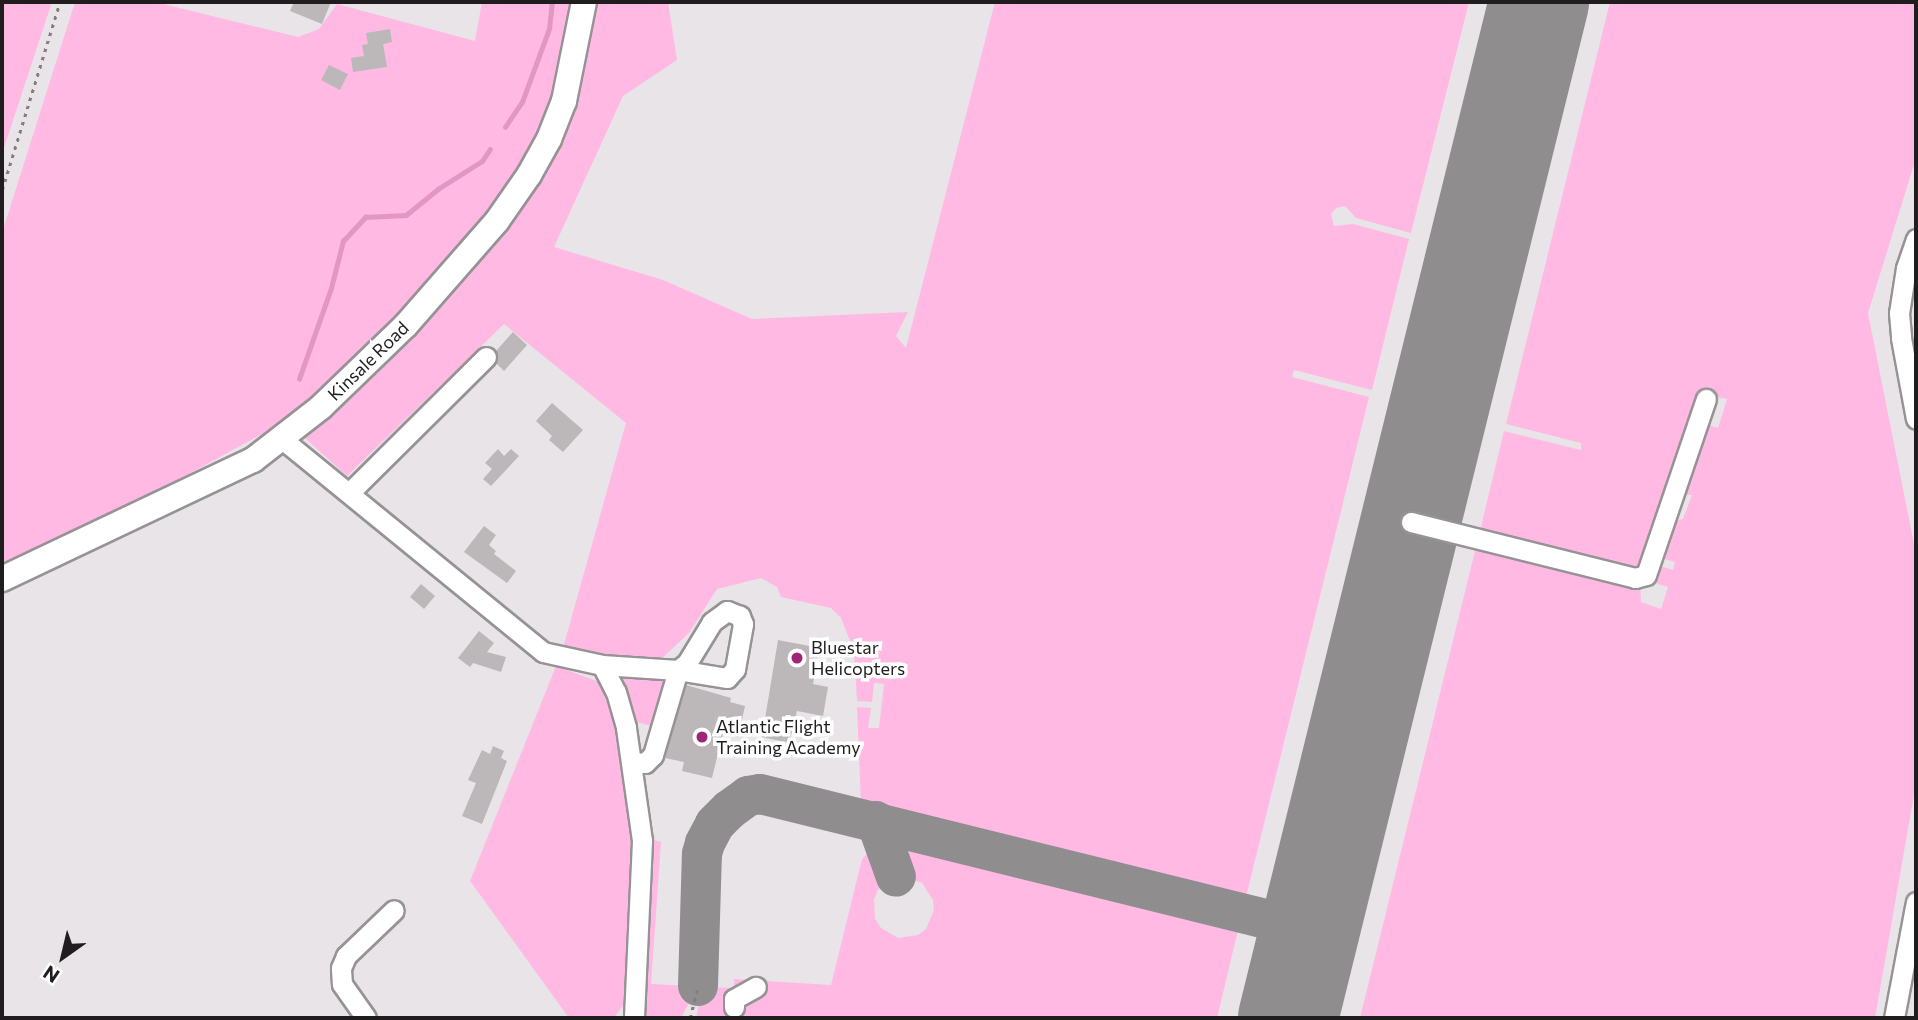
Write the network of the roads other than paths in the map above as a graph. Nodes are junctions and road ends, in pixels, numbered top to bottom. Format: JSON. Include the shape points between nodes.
{"nodes":[{"id":1,"x":584,"y":2,"type":"edge"},
{"id":2,"x":1916,"y":239,"type":"edge"},
{"id":3,"x":486,"y":357,"type":"dead end"},
{"id":4,"x":1706,"y":399,"type":"dead end"},
{"id":5,"x":1916,"y":419,"type":"edge"},
{"id":6,"x":282,"y":439,"type":"junction"},
{"id":7,"x":349,"y":493,"type":"junction"},
{"id":8,"x":1411,"y":522,"type":"dead end"},
{"id":9,"x":2,"y":579,"type":"edge"},
{"id":10,"x":602,"y":665,"type":"junction"},
{"id":11,"x":631,"y":762,"type":"junction"},
{"id":12,"x":1916,"y":902,"type":"edge"},
{"id":13,"x":394,"y":910,"type":"dead end"},
{"id":14,"x":756,"y":989,"type":"dead end"},
{"id":15,"x":734,"y":1007,"type":"dead end"},
{"id":16,"x":366,"y":1018,"type":"edge"},
{"id":17,"x":634,"y":1018,"type":"edge"},
{"id":18,"x":1894,"y":1018,"type":"edge"}],
"edges":[{"from":1,"to":6,"type":"main road","name":"Kinsale Road","via":[[564,101],[549,139],[517,195],[406,325]]},
{"from":2,"to":5,"type":"street","via":[[1899,313]]},
{"from":3,"to":7,"type":"street"},
{"from":4,"to":8,"type":"street","via":[[1646,575],[1635,578]]},
{"from":6,"to":7,"type":"street"},
{"from":6,"to":9,"type":"main road","name":"Kinsale Road","via":[[253,460]]},
{"from":7,"to":10,"type":"street","via":[[543,652]]},
{"from":10,"to":11,"type":"street","via":[[616,692]]},
{"from":10,"to":11,"type":"street","via":[[678,670],[653,755],[645,763]]},
{"from":11,"to":17,"type":"street","via":[[642,841]]},
{"from":12,"to":18,"type":"street"},
{"from":13,"to":16,"type":"street","via":[[346,956],[341,968],[342,984]]},
{"from":14,"to":15,"type":"street","via":[[734,999]]}]}
